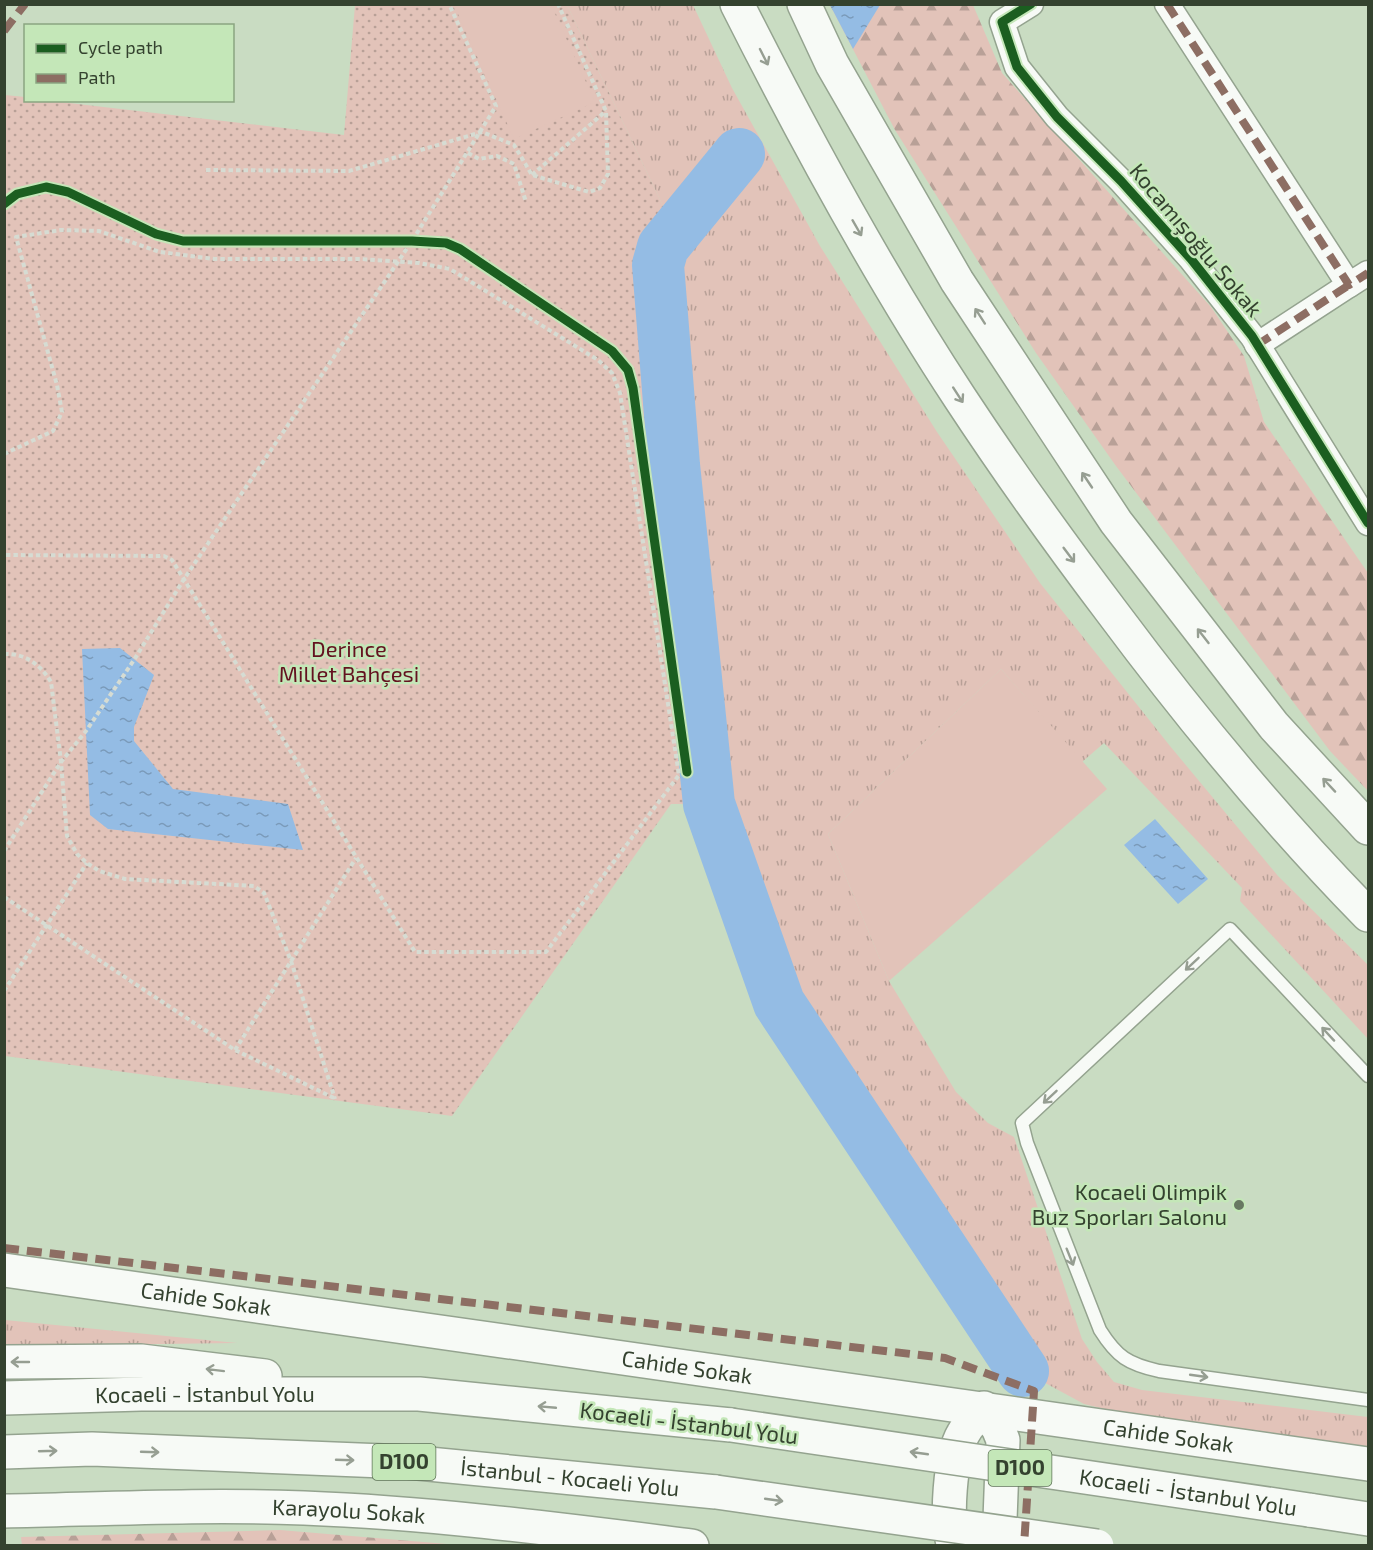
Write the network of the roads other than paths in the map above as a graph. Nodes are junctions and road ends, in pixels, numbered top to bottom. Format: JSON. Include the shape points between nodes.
{"nodes":[{"id":1,"x":737,"y":4,"type":"edge"},
{"id":2,"x":804,"y":4,"type":"edge"},
{"id":3,"x":1031,"y":4,"type":"edge"},
{"id":4,"x":1167,"y":4,"type":"edge"},
{"id":5,"x":1359,"y":279,"type":"edge"},
{"id":6,"x":1257,"y":345,"type":"junction"},
{"id":7,"x":1368,"y":523,"type":"edge"},
{"id":8,"x":1368,"y":828,"type":"edge"},
{"id":9,"x":1368,"y":915,"type":"edge"},
{"id":10,"x":1368,"y":1076,"type":"edge"},
{"id":11,"x":4,"y":1270,"type":"edge"},
{"id":12,"x":4,"y":1288,"type":"edge"},
{"id":13,"x":4,"y":1362,"type":"edge"},
{"id":14,"x":418,"y":1394,"type":"junction"},
{"id":15,"x":4,"y":1398,"type":"edge"},
{"id":16,"x":1368,"y":1400,"type":"edge"},
{"id":17,"x":991,"y":1427,"type":"junction"},
{"id":18,"x":4,"y":1452,"type":"edge"},
{"id":19,"x":1368,"y":1464,"type":"edge"},
{"id":20,"x":1368,"y":1480,"type":"edge"},
{"id":21,"x":4,"y":1512,"type":"edge"},
{"id":22,"x":1368,"y":1519,"type":"edge"},
{"id":23,"x":952,"y":1544,"type":"edge"},
{"id":24,"x":692,"y":1545,"type":"edge"},
{"id":25,"x":999,"y":1545,"type":"edge"},
{"id":26,"x":1097,"y":1545,"type":"edge"}],
"edges":[{"from":1,"to":9,"type":"main road","one_way":true,"via":[[826,174],[909,316],[1060,543],[1158,674],[1248,783]]},
{"from":8,"to":2,"type":"main road","one_way":true,"via":[[1274,726],[1116,522],[957,281],[832,64]]},
{"from":3,"to":6,"type":"street","name":"Kocamışoğlu Sokak","via":[[1002,22],[1017,67],[1057,117],[1191,259]]},
{"from":4,"to":5,"type":"street","name":"Kocamışoğlu Sokak"},
{"from":5,"to":6,"type":"street","name":"Kocamışoğlu Sokak"},
{"from":6,"to":7,"type":"street","name":"Kocamışoğlu Sokak"},
{"from":10,"to":16,"type":"lane","one_way":true,"via":[[1230,929],[1022,1123],[1100,1330],[1124,1360],[1159,1371]]},
{"from":11,"to":17,"type":"main road","name":"Cahide Sokak"},
{"from":12,"to":17,"type":"main road","name":"Cahide Sokak","via":[[935,1415]]},
{"from":14,"to":13,"type":"main road","one_way":true,"via":[[141,1361]]},
{"from":14,"to":15,"type":"main road","name":"Kocaeli - İstanbul Yolu","number":"D100"},
{"from":22,"to":14,"type":"main road","name":"Kocaeli - İstanbul Yolu","number":"D100","one_way":true,"bridge":true,"via":[[731,1425]]},
{"from":17,"to":19,"type":"main road","name":"Cahide Sokak"},
{"from":17,"to":20,"type":"main road","name":"Cahide Sokak"},
{"from":17,"to":23,"type":"main road","via":[[956,1452],[949,1512]]},
{"from":17,"to":25,"type":"main road"},
{"from":18,"to":26,"type":"main road","name":"İstanbul - Kocaeli Yolu","number":"D100","one_way":true,"bridge":true,"via":[[92,1449],[408,1462],[716,1492]]},
{"from":21,"to":24,"type":"main road","name":"Karayolu Sokak","via":[[231,1506],[358,1510]]}]}
